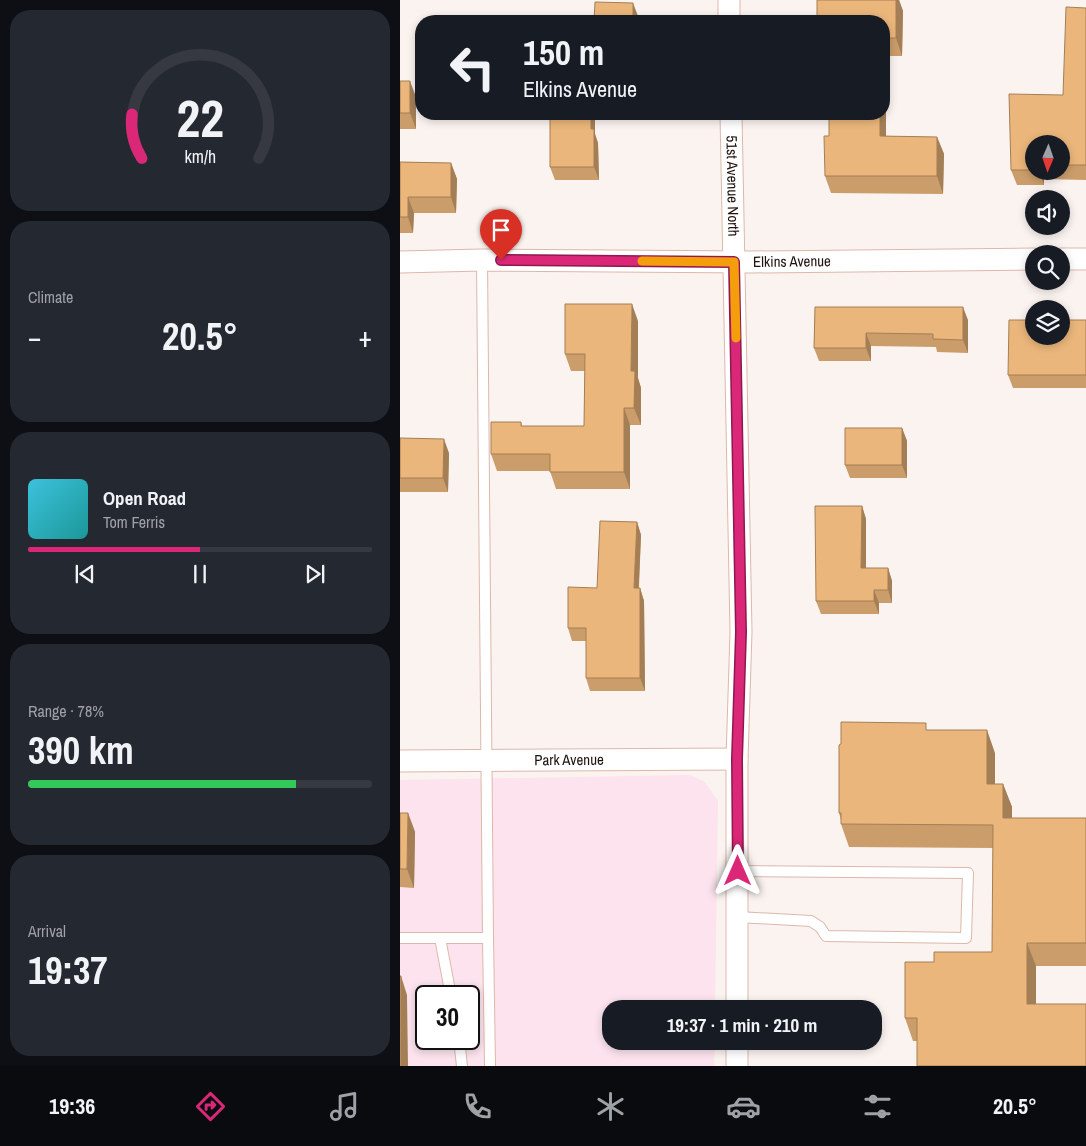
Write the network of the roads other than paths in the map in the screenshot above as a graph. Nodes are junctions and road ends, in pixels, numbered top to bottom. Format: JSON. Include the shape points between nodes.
{"nodes":[{"id":1,"x":729,"y":0,"type":"edge"},
{"id":2,"x":730,"y":15,"type":"edge"},
{"id":3,"x":731,"y":120,"type":"edge"},
{"id":4,"x":1025,"y":259,"type":"edge"},
{"id":5,"x":1070,"y":259,"type":"edge"},
{"id":6,"x":1086,"y":259,"type":"edge"},
{"id":7,"x":482,"y":260,"type":"junction"},
{"id":8,"x":400,"y":262,"type":"edge"},
{"id":9,"x":734,"y":262,"type":"junction"},
{"id":10,"x":737,"y":759,"type":"junction"},
{"id":11,"x":400,"y":761,"type":"edge"},
{"id":12,"x":486,"y":761,"type":"junction"},
{"id":13,"x":738,"y":871,"type":"junction"},
{"id":14,"x":737,"y":918,"type":"junction"},
{"id":15,"x":400,"y":938,"type":"edge"},
{"id":16,"x":440,"y":938,"type":"junction"},
{"id":17,"x":488,"y":938,"type":"junction"},
{"id":18,"x":449,"y":985,"type":"edge"},
{"id":19,"x":737,"y":1000,"type":"edge"},
{"id":20,"x":460,"y":1050,"type":"edge"},
{"id":21,"x":737,"y":1050,"type":"edge"},
{"id":22,"x":462,"y":1066,"type":"edge"},
{"id":23,"x":490,"y":1066,"type":"edge"},
{"id":24,"x":737,"y":1066,"type":"edge"}],
"edges":[{"from":1,"to":2,"type":"street"},
{"from":3,"to":9,"type":"street","name":"51st Avenue North"},
{"from":4,"to":9,"type":"street","name":"Elkins Avenue"},
{"from":5,"to":6,"type":"street"},
{"from":7,"to":8,"type":"street","name":"Elkins Avenue"},
{"from":7,"to":9,"type":"street","name":"Elkins Avenue"},
{"from":7,"to":12,"type":"lane"},
{"from":9,"to":10,"type":"street","name":"51st Avenue North","via":[[741,632]]},
{"from":10,"to":12,"type":"street","name":"Park Avenue"},
{"from":10,"to":13,"type":"street","name":"51st Avenue North"},
{"from":11,"to":12,"type":"street","name":"Park Avenue"},
{"from":12,"to":17,"type":"lane"},
{"from":13,"to":14,"type":"street","name":"51st Avenue North"},
{"from":13,"to":14,"type":"lane","via":[[968,873],[966,938],[826,936],[811,921]]},
{"from":14,"to":19,"type":"street","name":"51st Avenue North"},
{"from":15,"to":16,"type":"lane"},
{"from":16,"to":17,"type":"lane"},
{"from":16,"to":18,"type":"lane"},
{"from":17,"to":23,"type":"lane"},
{"from":20,"to":22,"type":"lane"},
{"from":21,"to":24,"type":"street"}]}
